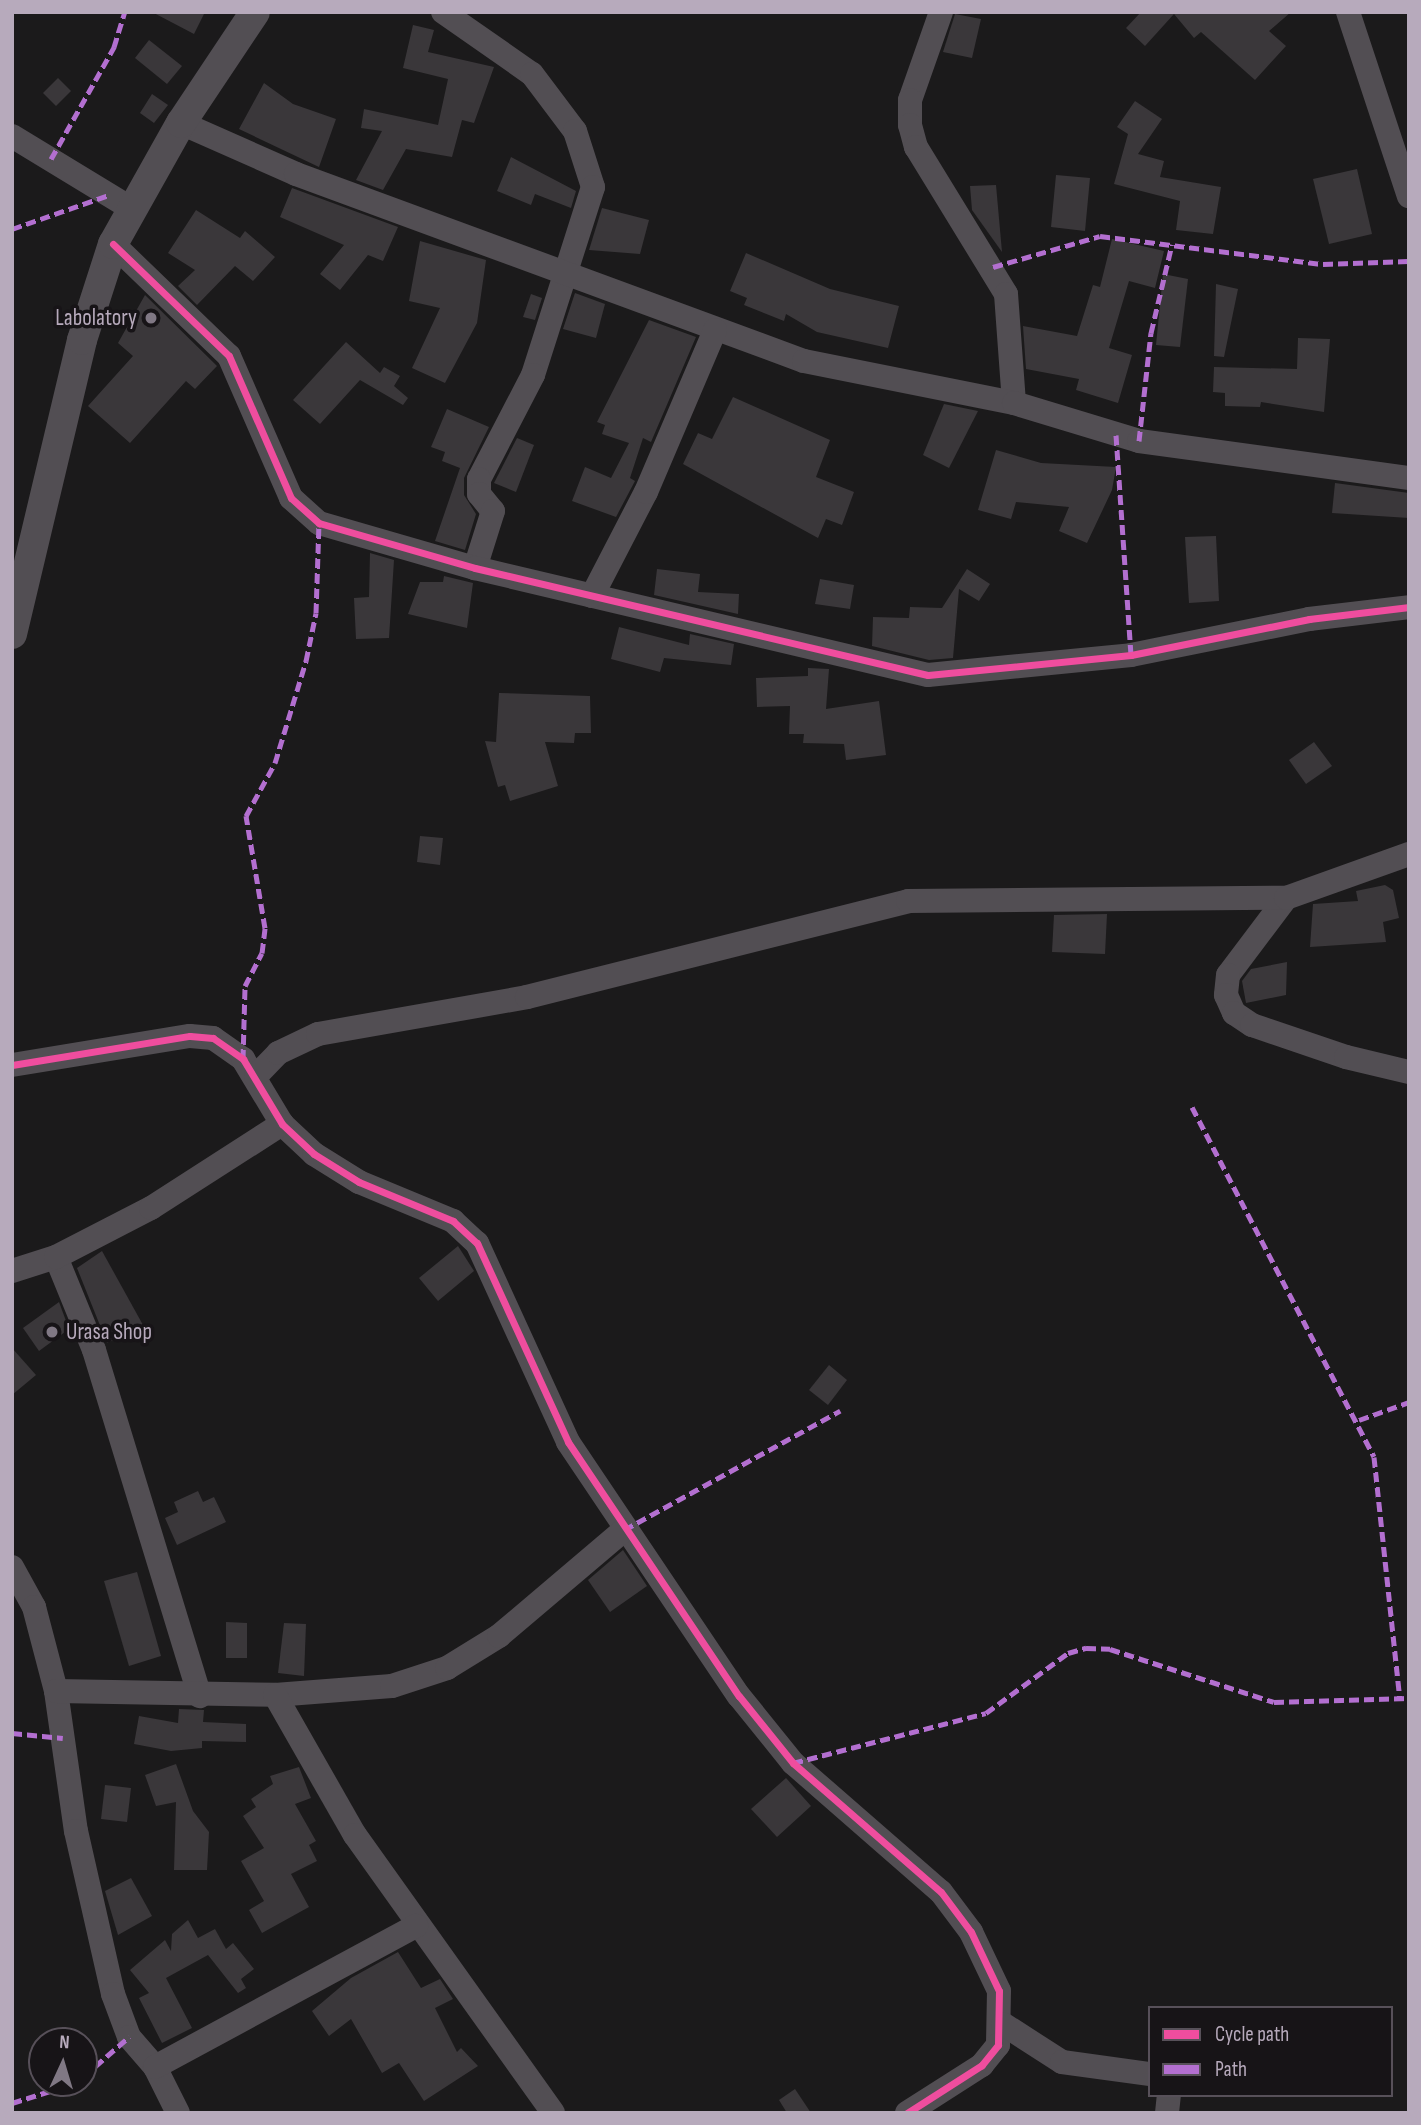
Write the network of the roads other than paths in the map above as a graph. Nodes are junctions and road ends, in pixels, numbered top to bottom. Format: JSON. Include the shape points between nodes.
{"nodes":[{"id":1,"x":254,"y":12,"type":"edge"},
{"id":2,"x":443,"y":12,"type":"edge"},
{"id":3,"x":941,"y":12,"type":"edge"},
{"id":4,"x":1349,"y":12,"type":"edge"},
{"id":5,"x":181,"y":122,"type":"junction"},
{"id":6,"x":12,"y":136,"type":"edge"},
{"id":7,"x":1409,"y":196,"type":"edge"},
{"id":8,"x":132,"y":209,"type":"junction"},
{"id":9,"x":113,"y":244,"type":"junction"},
{"id":10,"x":565,"y":272,"type":"junction"},
{"id":11,"x":715,"y":330,"type":"junction"},
{"id":12,"x":1014,"y":403,"type":"junction"},
{"id":13,"x":1409,"y":478,"type":"edge"},
{"id":14,"x":475,"y":568,"type":"junction"},
{"id":15,"x":592,"y":596,"type":"junction"},
{"id":16,"x":1409,"y":607,"type":"edge"},
{"id":17,"x":12,"y":634,"type":"edge"},
{"id":18,"x":1409,"y":854,"type":"edge"},
{"id":19,"x":1286,"y":898,"type":"junction"},
{"id":20,"x":12,"y":1065,"type":"edge"},
{"id":21,"x":1409,"y":1072,"type":"edge"},
{"id":22,"x":256,"y":1076,"type":"junction"},
{"id":23,"x":282,"y":1124,"type":"junction"},
{"id":24,"x":56,"y":1257,"type":"junction"},
{"id":25,"x":12,"y":1271,"type":"edge"},
{"id":26,"x":624,"y":1530,"type":"junction"},
{"id":27,"x":12,"y":1567,"type":"edge"},
{"id":28,"x":56,"y":1691,"type":"junction"},
{"id":29,"x":275,"y":1695,"type":"junction"},
{"id":30,"x":200,"y":1696,"type":"junction"},
{"id":31,"x":416,"y":1926,"type":"junction"},
{"id":32,"x":1003,"y":2024,"type":"junction"},
{"id":33,"x":155,"y":2067,"type":"junction"},
{"id":34,"x":1148,"y":2074,"type":"edge"},
{"id":35,"x":178,"y":2113,"type":"edge"},
{"id":36,"x":553,"y":2113,"type":"edge"},
{"id":37,"x":907,"y":2113,"type":"edge"}],
"edges":[{"from":1,"to":5,"type":"street"},
{"from":2,"to":10,"type":"street","via":[[532,74],[575,131],[593,187]]},
{"from":3,"to":12,"type":"street","via":[[910,100],[910,125],[916,146],[1006,294]]},
{"from":4,"to":7,"type":"street"},
{"from":5,"to":8,"type":"street"},
{"from":5,"to":10,"type":"street","via":[[296,174]]},
{"from":6,"to":8,"type":"street"},
{"from":8,"to":9,"type":"street"},
{"from":9,"to":14,"type":"street","via":[[229,356],[291,498],[319,523]]},
{"from":9,"to":17,"type":"street","via":[[82,340]]},
{"from":10,"to":11,"type":"street"},
{"from":10,"to":14,"type":"street","via":[[533,375],[479,479],[479,494],[493,511]]},
{"from":11,"to":12,"type":"street","via":[[804,361]]},
{"from":11,"to":15,"type":"street","via":[[646,492]]},
{"from":12,"to":13,"type":"street","via":[[1139,441]]},
{"from":14,"to":15,"type":"street"},
{"from":15,"to":16,"type":"street","via":[[929,676],[1131,655],[1309,619]]},
{"from":18,"to":19,"type":"street"},
{"from":19,"to":21,"type":"street","via":[[1228,975],[1226,995],[1234,1013],[1322,1049]]},
{"from":19,"to":22,"type":"street","via":[[908,901],[527,997],[318,1034],[278,1054]]},
{"from":20,"to":22,"type":"street","via":[[190,1036],[228,1045]]},
{"from":22,"to":23,"type":"street"},
{"from":23,"to":24,"type":"street","via":[[151,1208]]},
{"from":23,"to":26,"type":"street","via":[[359,1182],[453,1221],[477,1243],[568,1442]]},
{"from":24,"to":25,"type":"street"},
{"from":24,"to":30,"type":"street","via":[[94,1350]]},
{"from":26,"to":29,"type":"street","via":[[499,1636],[447,1668],[392,1686]]},
{"from":26,"to":32,"type":"street","via":[[793,1763],[941,1892],[971,1932],[999,1991]]},
{"from":27,"to":28,"type":"street","via":[[34,1607]]},
{"from":28,"to":30,"type":"street"},
{"from":28,"to":33,"type":"street","via":[[76,1831],[113,1994],[129,2037]]},
{"from":29,"to":30,"type":"street"},
{"from":29,"to":31,"type":"street"},
{"from":31,"to":33,"type":"street"},
{"from":31,"to":36,"type":"street"},
{"from":32,"to":34,"type":"street","via":[[1062,2062]]},
{"from":32,"to":37,"type":"street","via":[[998,2045],[982,2065]]},
{"from":33,"to":35,"type":"street"}]}
